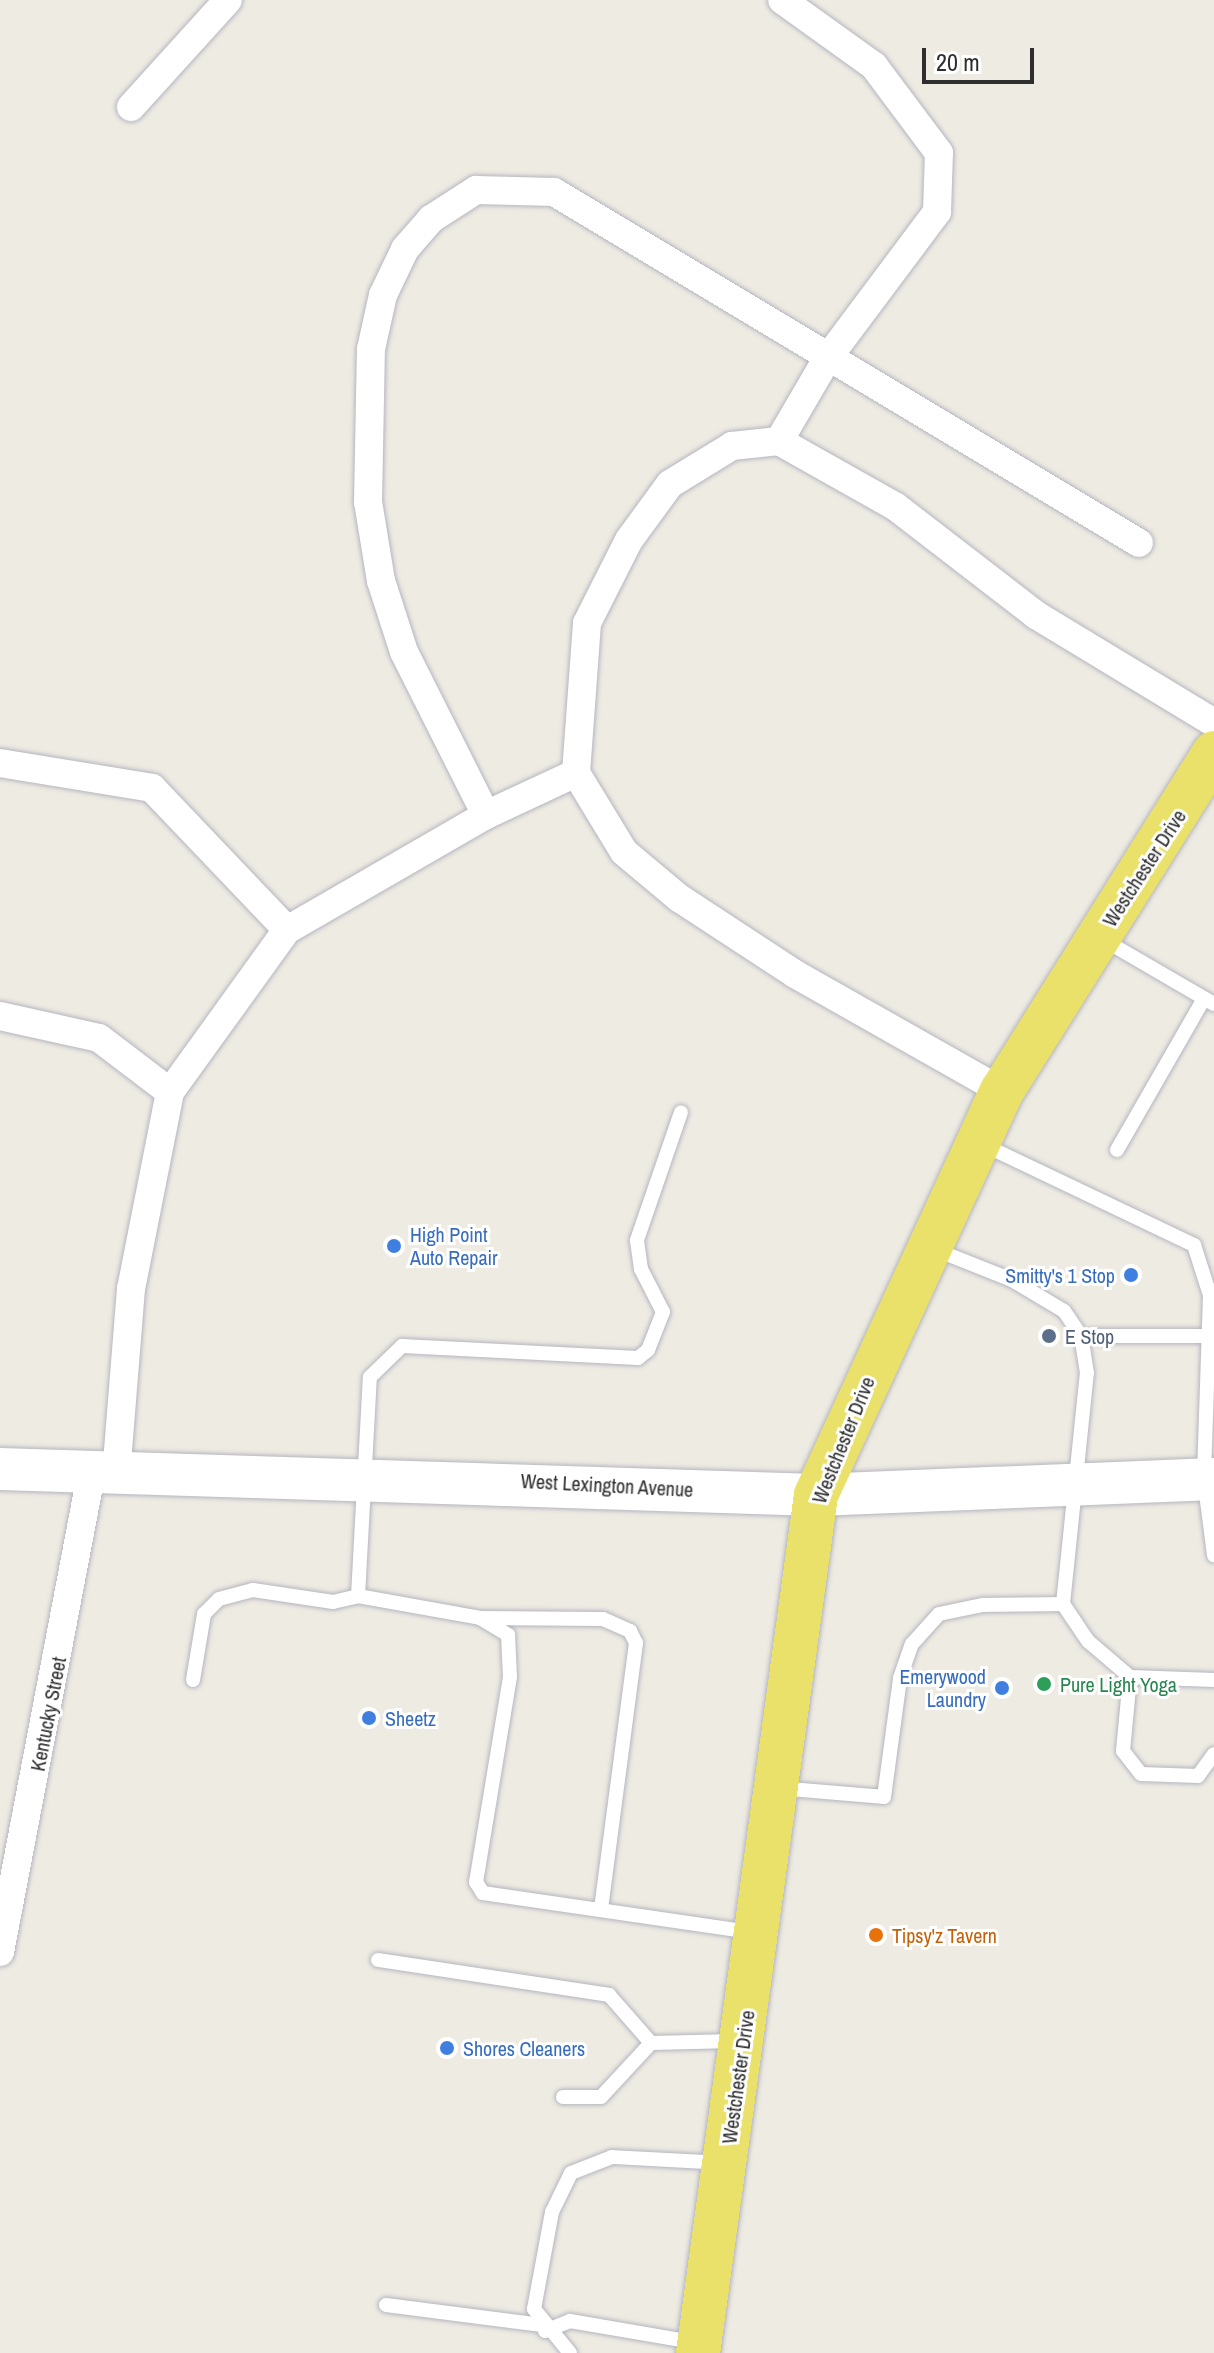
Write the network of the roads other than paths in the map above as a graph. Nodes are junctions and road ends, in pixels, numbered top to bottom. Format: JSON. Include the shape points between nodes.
{"nodes":[{"id":1,"x":228,"y":0,"type":"edge"},
{"id":2,"x":782,"y":0,"type":"edge"},
{"id":3,"x":131,"y":107,"type":"dead end"},
{"id":4,"x":827,"y":359,"type":"junction"},
{"id":5,"x":779,"y":441,"type":"junction"},
{"id":6,"x":1139,"y":543,"type":"dead end"},
{"id":7,"x":1214,"y":723,"type":"edge"},
{"id":8,"x":1214,"y":753,"type":"edge"},
{"id":9,"x":0,"y":763,"type":"edge"},
{"id":10,"x":576,"y":773,"type":"junction"},
{"id":11,"x":486,"y":815,"type":"junction"},
{"id":12,"x":287,"y":930,"type":"junction"},
{"id":13,"x":1100,"y":937,"type":"junction"},
{"id":14,"x":1209,"y":1002,"type":"edge"},
{"id":15,"x":0,"y":1016,"type":"edge"},
{"id":16,"x":1002,"y":1091,"type":"junction"},
{"id":17,"x":170,"y":1092,"type":"junction"},
{"id":18,"x":681,"y":1112,"type":"dead end"},
{"id":19,"x":978,"y":1143,"type":"junction"},
{"id":20,"x":1117,"y":1150,"type":"dead end"},
{"id":21,"x":926,"y":1246,"type":"junction"},
{"id":22,"x":1081,"y":1336,"type":"junction"},
{"id":23,"x":1210,"y":1336,"type":"junction"},
{"id":24,"x":0,"y":1469,"type":"edge"},
{"id":25,"x":104,"y":1475,"type":"junction"},
{"id":26,"x":366,"y":1477,"type":"junction"},
{"id":27,"x":1209,"y":1478,"type":"edge"},
{"id":28,"x":1071,"y":1485,"type":"junction"},
{"id":29,"x":816,"y":1495,"type":"junction"},
{"id":30,"x":1214,"y":1555,"type":"edge"},
{"id":31,"x":358,"y":1596,"type":"junction"},
{"id":32,"x":1063,"y":1604,"type":"junction"},
{"id":33,"x":480,"y":1618,"type":"junction"},
{"id":34,"x":1130,"y":1677,"type":"junction"},
{"id":35,"x":193,"y":1680,"type":"dead end"},
{"id":36,"x":1214,"y":1680,"type":"edge"},
{"id":37,"x":1214,"y":1754,"type":"edge"},
{"id":38,"x":777,"y":1788,"type":"junction"},
{"id":39,"x":601,"y":1910,"type":"junction"},
{"id":40,"x":757,"y":1932,"type":"junction"},
{"id":41,"x":0,"y":1952,"type":"edge"},
{"id":42,"x":378,"y":1960,"type":"dead end"},
{"id":43,"x":743,"y":2041,"type":"junction"},
{"id":44,"x":651,"y":2043,"type":"junction"},
{"id":45,"x":563,"y":2097,"type":"dead end"},
{"id":46,"x":726,"y":2163,"type":"junction"},
{"id":47,"x":386,"y":2305,"type":"dead end"},
{"id":48,"x":544,"y":2328,"type":"junction"},
{"id":49,"x":699,"y":2348,"type":"edge"},
{"id":50,"x":570,"y":2353,"type":"edge"}],
"edges":[{"from":1,"to":3,"type":"street"},
{"from":2,"to":4,"type":"street","via":[[874,66],[939,153],[937,212]]},
{"from":4,"to":5,"type":"street"},
{"from":4,"to":6,"type":"street"},
{"from":4,"to":11,"type":"street","via":[[554,192],[476,190],[431,219],[405,249],[383,295],[371,349],[368,502],[381,581],[404,652]]},
{"from":5,"to":7,"type":"street","via":[[896,507],[1036,615]]},
{"from":5,"to":10,"type":"street","via":[[732,446],[670,484],[629,540],[587,623]]},
{"from":8,"to":13,"type":"main road","name":"Westchester Drive"},
{"from":9,"to":12,"type":"street","via":[[152,788]]},
{"from":10,"to":11,"type":"street"},
{"from":10,"to":16,"type":"street","via":[[624,852],[679,898],[795,974]]},
{"from":11,"to":12,"type":"street"},
{"from":12,"to":17,"type":"street"},
{"from":13,"to":14,"type":"lane"},
{"from":13,"to":16,"type":"main road","name":"Westchester Drive"},
{"from":14,"to":20,"type":"lane"},
{"from":15,"to":17,"type":"street","via":[[99,1038]]},
{"from":16,"to":19,"type":"main road","name":"Westchester Drive"},
{"from":17,"to":25,"type":"street","name":"Kentucky Street","via":[[131,1289]]},
{"from":18,"to":26,"type":"lane","via":[[637,1240],[641,1269],[663,1312],[648,1350],[638,1358],[402,1346],[370,1377]]},
{"from":19,"to":21,"type":"main road","name":"Westchester Drive"},
{"from":19,"to":23,"type":"lane","via":[[1194,1245],[1206,1265]]},
{"from":21,"to":22,"type":"lane","via":[[1012,1280],[1064,1311]]},
{"from":21,"to":29,"type":"main road","name":"Westchester Drive"},
{"from":22,"to":23,"type":"lane"},
{"from":22,"to":28,"type":"lane","via":[[1087,1373]]},
{"from":23,"to":27,"type":"lane"},
{"from":24,"to":25,"type":"street","name":"West Lexington Avenue"},
{"from":25,"to":26,"type":"street","name":"West Lexington Avenue"},
{"from":25,"to":41,"type":"street","name":"Kentucky Street"},
{"from":26,"to":29,"type":"street","name":"West Lexington Avenue"},
{"from":26,"to":31,"type":"lane"},
{"from":27,"to":28,"type":"street","name":"West Lexington Avenue"},
{"from":27,"to":30,"type":"lane"},
{"from":28,"to":29,"type":"street","name":"West Lexington Avenue"},
{"from":28,"to":32,"type":"lane"},
{"from":29,"to":38,"type":"main road","name":"Westchester Drive"},
{"from":31,"to":33,"type":"lane"},
{"from":31,"to":35,"type":"lane","via":[[333,1602],[253,1590],[219,1599],[204,1614]]},
{"from":32,"to":34,"type":"lane","via":[[1088,1641]]},
{"from":32,"to":38,"type":"lane","via":[[983,1605],[939,1614],[912,1644],[900,1678],[884,1797]]},
{"from":33,"to":39,"type":"lane","via":[[508,1635],[510,1677],[476,1882],[483,1893]]},
{"from":33,"to":39,"type":"lane","via":[[603,1619],[630,1631],[636,1643]]},
{"from":34,"to":36,"type":"lane"},
{"from":34,"to":37,"type":"lane","via":[[1123,1751],[1141,1774],[1198,1776]]},
{"from":38,"to":40,"type":"main road","name":"Westchester Drive"},
{"from":39,"to":40,"type":"lane"},
{"from":40,"to":43,"type":"main road","name":"Westchester Drive"},
{"from":42,"to":44,"type":"lane","via":[[609,1995]]},
{"from":43,"to":44,"type":"lane"},
{"from":43,"to":46,"type":"main road","name":"Westchester Drive"},
{"from":44,"to":45,"type":"lane","via":[[601,2097]]},
{"from":46,"to":48,"type":"lane","via":[[612,2157],[571,2173],[552,2212],[534,2309]]},
{"from":46,"to":49,"type":"main road","name":"Westchester Drive"},
{"from":47,"to":48,"type":"lane"},
{"from":48,"to":49,"type":"lane","via":[[570,2321]]},
{"from":48,"to":50,"type":"lane"}]}
